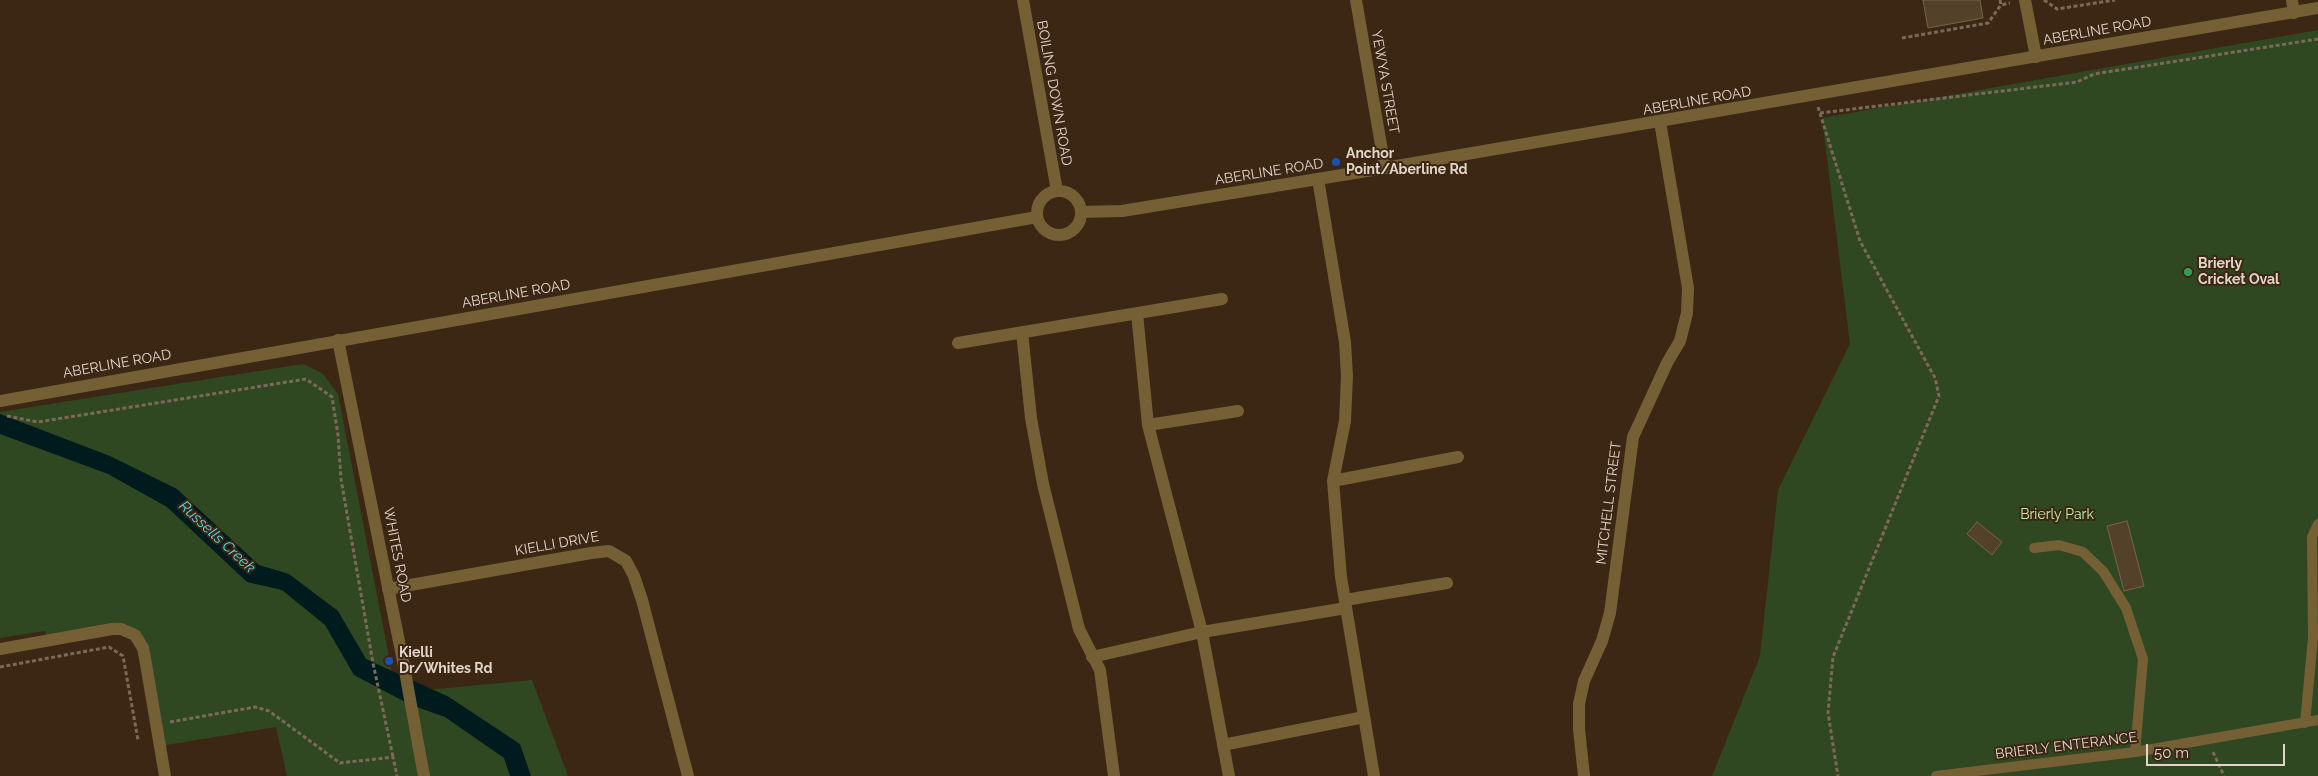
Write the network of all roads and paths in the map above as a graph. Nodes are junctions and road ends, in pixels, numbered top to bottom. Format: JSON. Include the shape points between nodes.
{"nodes":[{"id":1,"x":1023,"y":0,"type":"edge"},
{"id":2,"x":1356,"y":0,"type":"edge"},
{"id":3,"x":2025,"y":0,"type":"edge"},
{"id":4,"x":2044,"y":0,"type":"edge"},
{"id":5,"x":2115,"y":0,"type":"edge"},
{"id":6,"x":2001,"y":5,"type":"dead end"},
{"id":7,"x":2293,"y":6,"type":"edge"},
{"id":8,"x":2318,"y":8,"type":"edge"},
{"id":9,"x":1902,"y":38,"type":"dead end"},
{"id":10,"x":2318,"y":39,"type":"edge"},
{"id":11,"x":2036,"y":57,"type":"junction"},
{"id":12,"x":1814,"y":96,"type":"junction"},
{"id":13,"x":1820,"y":112,"type":"junction"},
{"id":14,"x":1660,"y":122,"type":"junction"},
{"id":15,"x":1385,"y":168,"type":"junction"},
{"id":16,"x":1318,"y":179,"type":"junction"},
{"id":17,"x":1056,"y":191,"type":"junction"},
{"id":18,"x":1081,"y":212,"type":"junction"},
{"id":19,"x":1037,"y":217,"type":"junction"},
{"id":20,"x":1222,"y":299,"type":"dead end"},
{"id":21,"x":1137,"y":313,"type":"junction"},
{"id":22,"x":1022,"y":332,"type":"junction"},
{"id":23,"x":338,"y":340,"type":"junction"},
{"id":24,"x":958,"y":342,"type":"dead end"},
{"id":25,"x":0,"y":401,"type":"edge"},
{"id":26,"x":1238,"y":411,"type":"dead end"},
{"id":27,"x":5,"y":416,"type":"dead end"},
{"id":28,"x":1148,"y":425,"type":"junction"},
{"id":29,"x":1458,"y":457,"type":"dead end"},
{"id":30,"x":1333,"y":481,"type":"junction"},
{"id":31,"x":2318,"y":524,"type":"edge"},
{"id":32,"x":2034,"y":548,"type":"dead end"},
{"id":33,"x":1447,"y":583,"type":"dead end"},
{"id":34,"x":388,"y":590,"type":"junction"},
{"id":35,"x":1345,"y":604,"type":"junction"},
{"id":36,"x":1202,"y":632,"type":"junction"},
{"id":37,"x":0,"y":649,"type":"edge"},
{"id":38,"x":1092,"y":657,"type":"junction"},
{"id":39,"x":0,"y":667,"type":"edge"},
{"id":40,"x":1364,"y":718,"type":"junction"},
{"id":41,"x":2318,"y":720,"type":"edge"},
{"id":42,"x":2305,"y":723,"type":"junction"},
{"id":43,"x":156,"y":724,"type":"junction"},
{"id":44,"x":138,"y":740,"type":"dead end"},
{"id":45,"x":2208,"y":740,"type":"junction"},
{"id":46,"x":1224,"y":745,"type":"junction"},
{"id":47,"x":2135,"y":752,"type":"junction"},
{"id":48,"x":393,"y":757,"type":"junction"},
{"id":49,"x":165,"y":776,"type":"edge"},
{"id":50,"x":397,"y":776,"type":"edge"},
{"id":51,"x":424,"y":776,"type":"edge"},
{"id":52,"x":688,"y":776,"type":"edge"},
{"id":53,"x":1114,"y":776,"type":"edge"},
{"id":54,"x":1229,"y":776,"type":"edge"},
{"id":55,"x":1374,"y":776,"type":"edge"},
{"id":56,"x":1584,"y":776,"type":"edge"},
{"id":57,"x":1838,"y":776,"type":"edge"},
{"id":58,"x":1936,"y":776,"type":"edge"},
{"id":59,"x":2224,"y":776,"type":"edge"}],
"edges":[{"from":1,"to":17,"type":"street","name":"BOILING DOWN ROAD"},
{"from":2,"to":15,"type":"street","name":"YEWYA STREET"},
{"from":3,"to":11,"type":"street"},
{"from":4,"to":5,"type":"path","via":[[2057,10]]},
{"from":6,"to":9,"type":"path","via":[[1988,23]]},
{"from":7,"to":8,"type":"street","name":"ABERLINE ROAD"},
{"from":7,"to":11,"type":"street","name":"ABERLINE ROAD"},
{"from":10,"to":13,"type":"path","via":[[2094,74],[2077,82]]},
{"from":11,"to":12,"type":"street","name":"ABERLINE ROAD"},
{"from":12,"to":13,"type":"path"},
{"from":12,"to":14,"type":"street","name":"ABERLINE ROAD"},
{"from":13,"to":57,"type":"path","via":[[1860,241],[1935,378],[1939,396],[1833,657],[1828,713]]},
{"from":14,"to":15,"type":"street","name":"ABERLINE ROAD"},
{"from":14,"to":56,"type":"street","name":"MITCHELL STREET","via":[[1688,288],[1687,312],[1680,341],[1633,438],[1610,613],[1602,641],[1584,681],[1579,704]]},
{"from":15,"to":16,"type":"street","name":"ABERLINE ROAD"},
{"from":16,"to":18,"type":"street","name":"ABERLINE ROAD","via":[[1122,211]]},
{"from":16,"to":30,"type":"street","via":[[1345,342],[1347,376],[1346,421]]},
{"from":17,"to":18,"type":"street","via":[[1076,199]]},
{"from":17,"to":19,"type":"street","via":[[1039,203]]},
{"from":18,"to":19,"type":"street","via":[[1077,226],[1065,234],[1051,234]]},
{"from":19,"to":23,"type":"street","name":"ABERLINE ROAD"},
{"from":20,"to":21,"type":"street"},
{"from":21,"to":22,"type":"street"},
{"from":21,"to":28,"type":"street"},
{"from":22,"to":24,"type":"street"},
{"from":22,"to":38,"type":"street","via":[[1031,418],[1043,484],[1079,629]]},
{"from":23,"to":25,"type":"street","name":"ABERLINE ROAD"},
{"from":23,"to":34,"type":"street","name":"WHITES ROAD"},
{"from":26,"to":28,"type":"street"},
{"from":27,"to":48,"type":"path","via":[[38,422],[306,379],[332,397],[341,479]]},
{"from":28,"to":36,"type":"street"},
{"from":29,"to":30,"type":"street"},
{"from":30,"to":35,"type":"street"},
{"from":31,"to":42,"type":"lane","via":[[2312,537],[2313,638]]},
{"from":32,"to":47,"type":"lane","via":[[2059,546],[2083,552],[2103,571],[2126,608],[2143,658]]},
{"from":33,"to":35,"type":"street"},
{"from":34,"to":51,"type":"street","name":"WHITES ROAD"},
{"from":34,"to":52,"type":"street","name":"KIELLI DRIVE","via":[[591,553],[609,551],[626,561],[642,600]]},
{"from":35,"to":36,"type":"street"},
{"from":35,"to":40,"type":"street"},
{"from":36,"to":38,"type":"street"},
{"from":36,"to":46,"type":"street"},
{"from":37,"to":43,"type":"street","via":[[112,630],[129,632],[135,635],[143,648]]},
{"from":38,"to":53,"type":"street","via":[[1104,685]]},
{"from":39,"to":44,"type":"path","via":[[110,648],[123,656]]},
{"from":40,"to":46,"type":"street"},
{"from":40,"to":55,"type":"street"},
{"from":41,"to":42,"type":"lane","name":"BRIERLY ENTERANCE"},
{"from":42,"to":45,"type":"lane","name":"BRIERLY ENTERANCE"},
{"from":43,"to":48,"type":"path","via":[[255,708],[269,711],[340,763]]},
{"from":43,"to":49,"type":"street"},
{"from":45,"to":47,"type":"lane","name":"BRIERLY ENTERANCE"},
{"from":45,"to":59,"type":"path"},
{"from":46,"to":54,"type":"street"},
{"from":47,"to":58,"type":"lane","name":"BRIERLY ENTERANCE"},
{"from":48,"to":50,"type":"path"}]}
